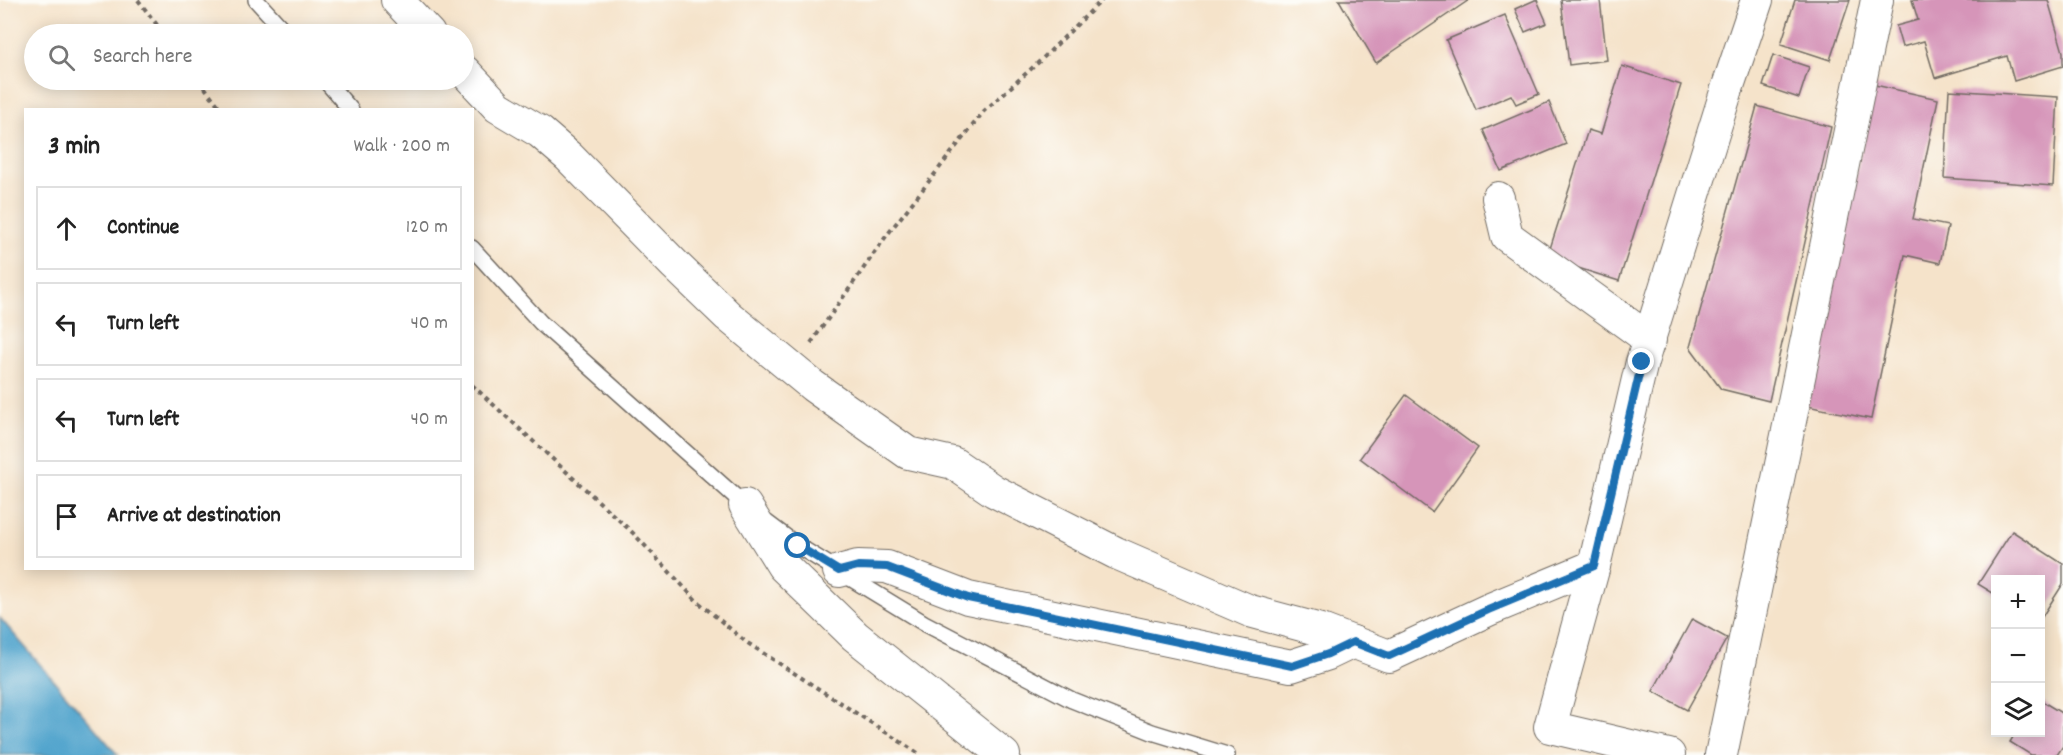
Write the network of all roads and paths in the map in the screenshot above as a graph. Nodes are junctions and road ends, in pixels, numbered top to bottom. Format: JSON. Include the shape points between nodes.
{"nodes":[{"id":1,"x":138,"y":0,"type":"edge"},
{"id":2,"x":256,"y":0,"type":"edge"},
{"id":3,"x":397,"y":0,"type":"edge"},
{"id":4,"x":1102,"y":0,"type":"edge"},
{"id":5,"x":1757,"y":0,"type":"edge"},
{"id":6,"x":1877,"y":0,"type":"edge"},
{"id":7,"x":156,"y":24,"type":"edge"},
{"id":8,"x":277,"y":24,"type":"edge"},
{"id":9,"x":420,"y":24,"type":"edge"},
{"id":10,"x":474,"y":82,"type":"edge"},
{"id":11,"x":207,"y":90,"type":"edge"},
{"id":12,"x":334,"y":90,"type":"edge"},
{"id":13,"x":220,"y":108,"type":"edge"},
{"id":14,"x":349,"y":108,"type":"edge"},
{"id":15,"x":1498,"y":198,"type":"dead end"},
{"id":16,"x":474,"y":250,"type":"edge"},
{"id":17,"x":1650,"y":340,"type":"junction"},
{"id":18,"x":795,"y":372,"type":"junction"},
{"id":19,"x":474,"y":387,"type":"edge"},
{"id":20,"x":745,"y":505,"type":"junction"},
{"id":21,"x":1594,"y":566,"type":"junction"},
{"id":22,"x":839,"y":571,"type":"junction"},
{"id":23,"x":1353,"y":642,"type":"junction"},
{"id":24,"x":921,"y":755,"type":"edge"},
{"id":25,"x":1004,"y":755,"type":"edge"},
{"id":26,"x":1227,"y":755,"type":"edge"},
{"id":27,"x":1670,"y":755,"type":"edge"},
{"id":28,"x":1721,"y":755,"type":"edge"}],
"edges":[{"from":1,"to":7,"type":"path"},
{"from":2,"to":8,"type":"lane"},
{"from":3,"to":9,"type":"street"},
{"from":4,"to":18,"type":"path","via":[[984,111],[887,235],[812,340]]},
{"from":5,"to":17,"type":"street"},
{"from":6,"to":28,"type":"street"},
{"from":10,"to":18,"type":"street","via":[[498,107],[540,132],[569,157],[690,280]]},
{"from":11,"to":13,"type":"path"},
{"from":12,"to":14,"type":"lane"},
{"from":15,"to":17,"type":"street","via":[[1508,236]]},
{"from":16,"to":20,"type":"lane","via":[[541,323]]},
{"from":17,"to":21,"type":"street"},
{"from":18,"to":23,"type":"street","via":[[908,453],[953,463],[994,491],[1116,553],[1250,611]]},
{"from":19,"to":24,"type":"path","via":[[633,533],[697,601],[746,642]]},
{"from":20,"to":22,"type":"lane","via":[[798,546]]},
{"from":20,"to":25,"type":"street","via":[[783,566],[847,628]]},
{"from":21,"to":23,"type":"street","via":[[1389,656]]},
{"from":21,"to":27,"type":"street","via":[[1550,727]]},
{"from":22,"to":23,"type":"street","via":[[858,566],[887,567],[968,598],[1292,666]]},
{"from":22,"to":26,"type":"lane","via":[[924,623],[1072,699],[1152,732]]}]}
